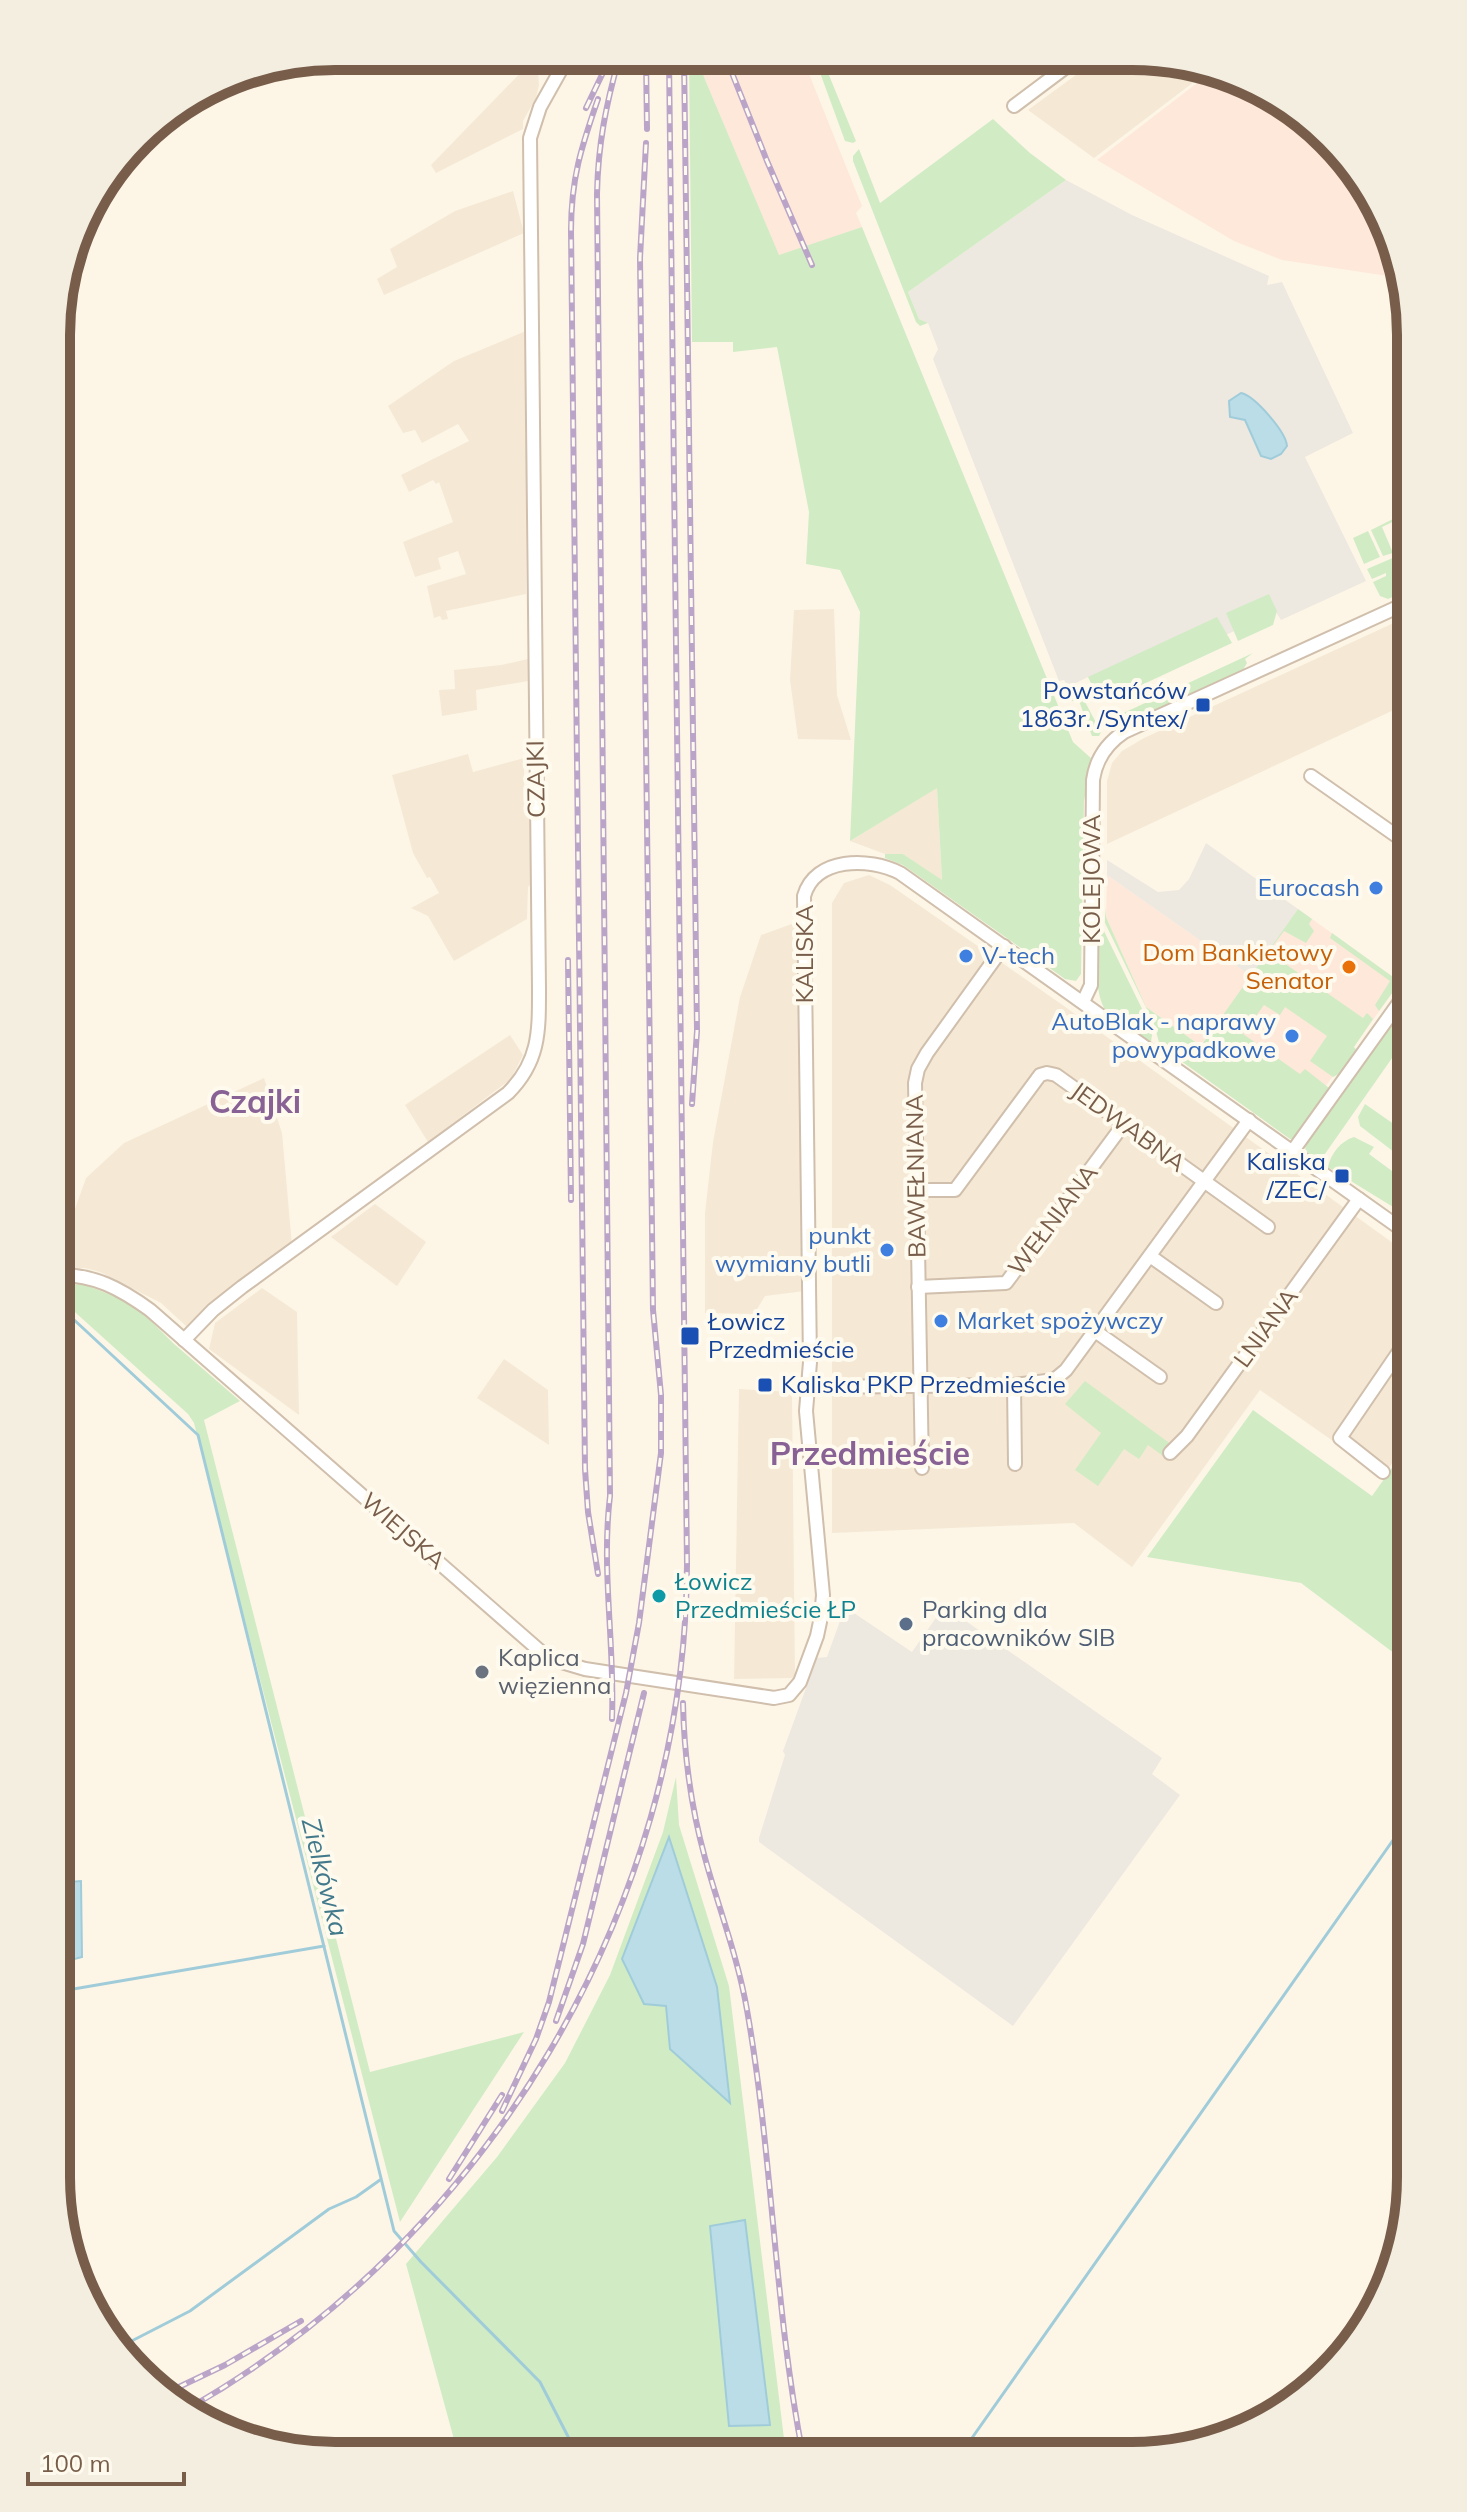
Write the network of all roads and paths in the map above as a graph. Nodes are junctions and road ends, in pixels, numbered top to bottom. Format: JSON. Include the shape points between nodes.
{"nodes":[{"id":1,"x":561,"y":70,"type":"edge"},
{"id":2,"x":1062,"y":70,"type":"edge"},
{"id":3,"x":1014,"y":106,"type":"dead end"},
{"id":4,"x":1397,"y":607,"type":"edge"},
{"id":5,"x":1311,"y":776,"type":"dead end"},
{"id":6,"x":1397,"y":836,"type":"edge"},
{"id":7,"x":1004,"y":946,"type":"junction"},
{"id":8,"x":1083,"y":1002,"type":"junction"},
{"id":9,"x":1397,"y":1006,"type":"edge"},
{"id":10,"x":1249,"y":1120,"type":"junction"},
{"id":11,"x":1123,"y":1125,"type":"junction"},
{"id":12,"x":1292,"y":1152,"type":"junction"},
{"id":13,"x":1205,"y":1181,"type":"junction"},
{"id":14,"x":916,"y":1190,"type":"junction"},
{"id":15,"x":1359,"y":1199,"type":"junction"},
{"id":16,"x":1397,"y":1226,"type":"edge"},
{"id":17,"x":1268,"y":1227,"type":"dead end"},
{"id":18,"x":1150,"y":1256,"type":"junction"},
{"id":19,"x":70,"y":1276,"type":"edge"},
{"id":20,"x":918,"y":1287,"type":"junction"},
{"id":21,"x":1216,"y":1303,"type":"dead end"},
{"id":22,"x":1095,"y":1331,"type":"junction"},
{"id":23,"x":184,"y":1340,"type":"junction"},
{"id":24,"x":1396,"y":1355,"type":"edge"},
{"id":25,"x":1160,"y":1377,"type":"dead end"},
{"id":26,"x":1014,"y":1385,"type":"junction"},
{"id":27,"x":920,"y":1386,"type":"junction"},
{"id":28,"x":808,"y":1387,"type":"junction"},
{"id":29,"x":1170,"y":1453,"type":"dead end"},
{"id":30,"x":1015,"y":1464,"type":"dead end"},
{"id":31,"x":922,"y":1468,"type":"dead end"},
{"id":32,"x":1383,"y":1472,"type":"dead end"},
{"id":33,"x":789,"y":1695,"type":"joint"}],
"edges":[{"from":1,"to":23,"type":"street","name":"CZAJKI","via":[[530,138],[536,1049],[526,1074],[508,1093],[242,1287]]},
{"from":2,"to":3,"type":"street"},
{"from":4,"to":8,"type":"street","name":"KOLEJOWA","via":[[1124,732],[1108,744],[1093,780],[1091,985]]},
{"from":5,"to":6,"type":"street"},
{"from":7,"to":8,"type":"street","name":"KALISKA"},
{"from":7,"to":14,"type":"street","name":"BAWEŁNIANA","via":[[918,1069]]},
{"from":7,"to":28,"type":"street","name":"KALISKA","via":[[887,867],[827,868],[806,888]]},
{"from":8,"to":10,"type":"street","name":"KALISKA"},
{"from":9,"to":12,"type":"street"},
{"from":10,"to":12,"type":"street","name":"KALISKA"},
{"from":10,"to":13,"type":"street"},
{"from":11,"to":13,"type":"street","name":"JEDWABNA"},
{"from":11,"to":14,"type":"street","name":"JEDWABNA","via":[[1056,1075],[1040,1075],[955,1190]]},
{"from":11,"to":20,"type":"street","name":"WEŁNIANA","via":[[1006,1283]]},
{"from":12,"to":15,"type":"street","name":"KALISKA"},
{"from":13,"to":17,"type":"street","name":"JEDWABNA"},
{"from":13,"to":18,"type":"street"},
{"from":14,"to":20,"type":"street","name":"BAWEŁNIANA"},
{"from":15,"to":16,"type":"street","name":"KALISKA"},
{"from":15,"to":29,"type":"street","name":"LNIANA"},
{"from":18,"to":21,"type":"street"},
{"from":18,"to":22,"type":"street"},
{"from":19,"to":23,"type":"street","name":"WIEJSKA","via":[[116,1288]]},
{"from":20,"to":27,"type":"street","name":"BAWEŁNIANA"},
{"from":22,"to":25,"type":"street"},
{"from":22,"to":26,"type":"street","via":[[1058,1377]]},
{"from":23,"to":33,"type":"street","name":"WIEJSKA","via":[[548,1658],[684,1685],[774,1698]]},
{"from":24,"to":32,"type":"street","via":[[1340,1438]]},
{"from":26,"to":27,"type":"street"},
{"from":26,"to":30,"type":"street"},
{"from":27,"to":28,"type":"street"},
{"from":27,"to":31,"type":"street","name":"BAWEŁNIANA"},
{"from":28,"to":33,"type":"street","name":"KALISKA","via":[[823,1595],[814,1644],[800,1682]]}]}
